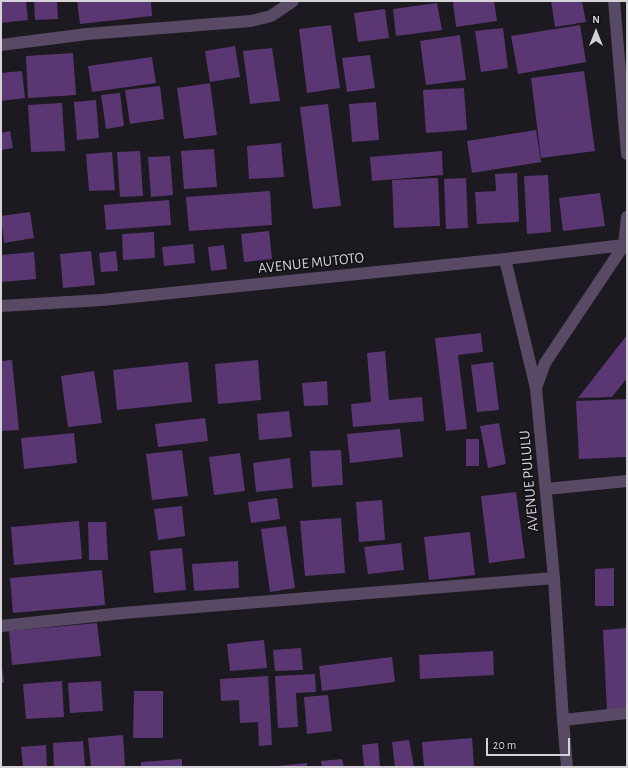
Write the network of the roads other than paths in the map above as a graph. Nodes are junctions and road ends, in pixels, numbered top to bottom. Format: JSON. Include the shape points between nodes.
{"nodes":[{"id":1,"x":293,"y":1,"type":"edge"},
{"id":2,"x":614,"y":1,"type":"edge"},
{"id":3,"x":1,"y":45,"type":"edge"},
{"id":4,"x":627,"y":154,"type":"edge"},
{"id":5,"x":627,"y":217,"type":"edge"},
{"id":6,"x":624,"y":245,"type":"junction"},
{"id":7,"x":506,"y":259,"type":"junction"},
{"id":8,"x":1,"y":306,"type":"edge"},
{"id":9,"x":536,"y":388,"type":"junction"},
{"id":10,"x":627,"y":481,"type":"edge"},
{"id":11,"x":546,"y":488,"type":"junction"},
{"id":12,"x":554,"y":578,"type":"junction"},
{"id":13,"x":1,"y":626,"type":"edge"},
{"id":14,"x":627,"y":713,"type":"edge"},
{"id":15,"x":563,"y":720,"type":"junction"},
{"id":16,"x":567,"y":767,"type":"edge"}],
"edges":[{"from":1,"to":3,"type":"street","via":[[271,16],[251,21],[87,34]]},
{"from":2,"to":4,"type":"street"},
{"from":5,"to":6,"type":"street","name":"AVENUE PULULU"},
{"from":6,"to":7,"type":"street","name":"AVENUE MUTOTO"},
{"from":6,"to":9,"type":"street","name":"AVENUE PULULU","via":[[545,363]]},
{"from":7,"to":8,"type":"street","name":"AVENUE MUTOTO","via":[[102,300]]},
{"from":7,"to":9,"type":"street"},
{"from":9,"to":11,"type":"street","name":"AVENUE PULULU"},
{"from":10,"to":11,"type":"street"},
{"from":11,"to":12,"type":"street","name":"AVENUE PULULU"},
{"from":12,"to":13,"type":"street","via":[[123,613]]},
{"from":12,"to":15,"type":"street","name":"AVENUE PULULU"},
{"from":14,"to":15,"type":"street"},
{"from":15,"to":16,"type":"street","name":"AVENUE PULULU"}]}
